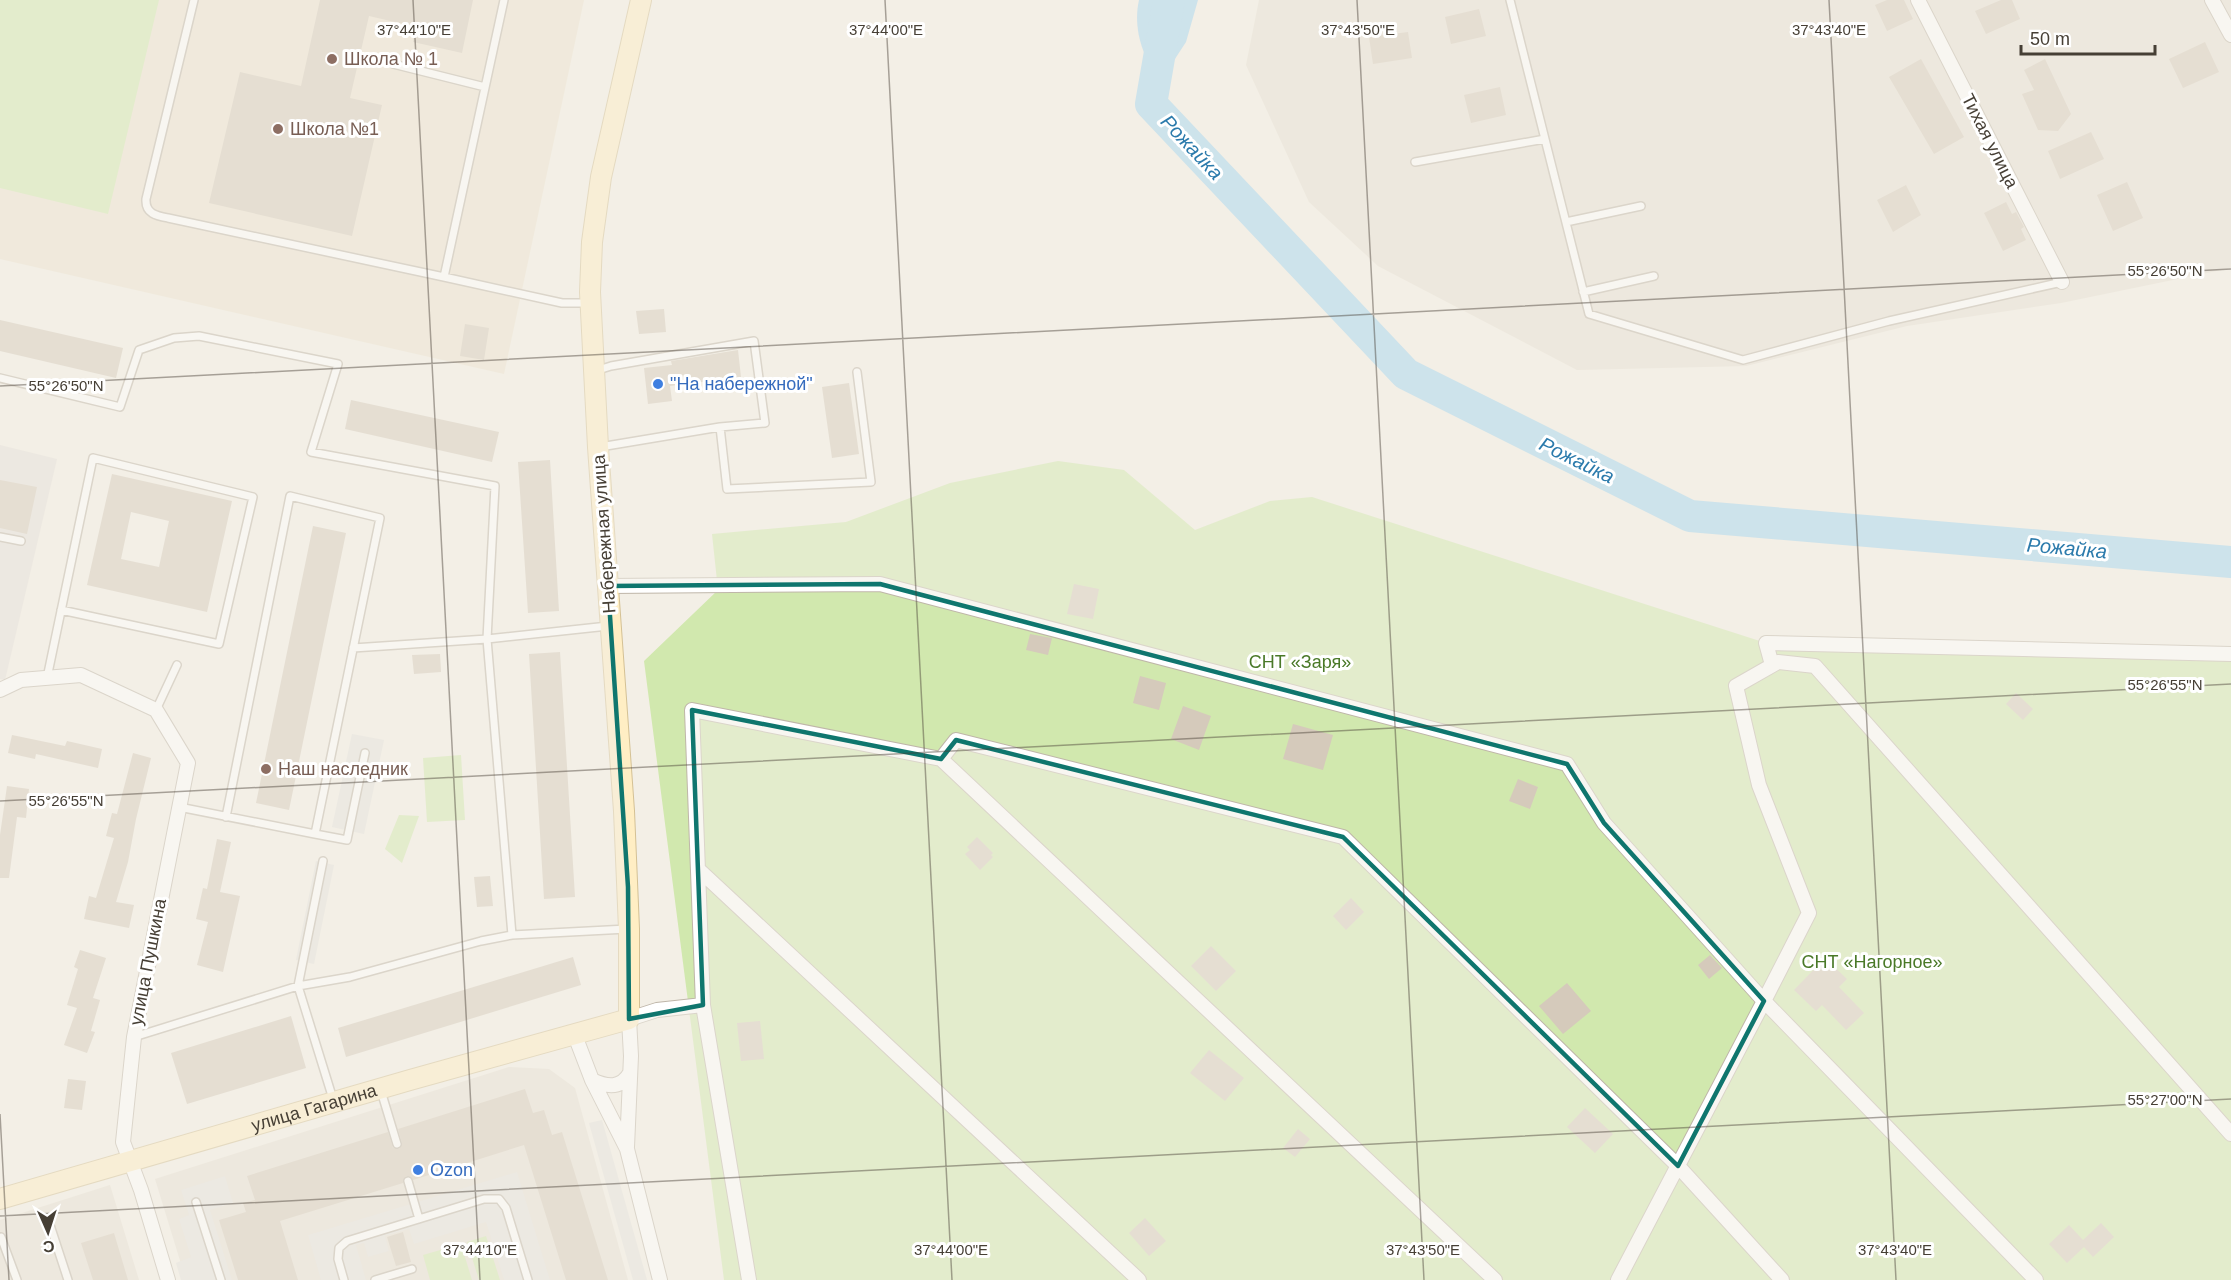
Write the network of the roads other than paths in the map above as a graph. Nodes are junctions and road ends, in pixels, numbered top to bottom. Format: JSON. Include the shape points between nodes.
{"nodes":[{"id":1,"x":194,"y":0,"type":"edge"},
{"id":2,"x":504,"y":0,"type":"edge"},
{"id":3,"x":641,"y":0,"type":"edge"},
{"id":4,"x":1510,"y":0,"type":"edge"},
{"id":5,"x":1918,"y":0,"type":"edge"},
{"id":6,"x":2212,"y":0,"type":"edge"},
{"id":7,"x":2231,"y":35,"type":"edge"},
{"id":8,"x":393,"y":64,"type":"dead end"},
{"id":9,"x":485,"y":87,"type":"junction"},
{"id":10,"x":1545,"y":139,"type":"junction"},
{"id":11,"x":1415,"y":162,"type":"dead end"},
{"id":12,"x":1641,"y":206,"type":"dead end"},
{"id":13,"x":1566,"y":222,"type":"junction"},
{"id":14,"x":1654,"y":276,"type":"dead end"},
{"id":15,"x":444,"y":277,"type":"junction"},
{"id":16,"x":2062,"y":282,"type":"joint"},
{"id":17,"x":1583,"y":292,"type":"junction"},
{"id":18,"x":590,"y":303,"type":"junction"},
{"id":19,"x":594,"y":371,"type":"junction"},
{"id":20,"x":857,"y":372,"type":"dead end"},
{"id":21,"x":0,"y":378,"type":"edge"},
{"id":22,"x":720,"y":428,"type":"junction"},
{"id":23,"x":598,"y":447,"type":"junction"},
{"id":24,"x":0,"y":537,"type":"edge"},
{"id":25,"x":21,"y":541,"type":"dead end"},
{"id":26,"x":608,"y":586,"type":"junction"},
{"id":27,"x":61,"y":610,"type":"junction"},
{"id":28,"x":611,"y":626,"type":"junction"},
{"id":29,"x":487,"y":639,"type":"junction"},
{"id":30,"x":353,"y":648,"type":"junction"},
{"id":31,"x":2231,"y":654,"type":"edge"},
{"id":32,"x":177,"y":665,"type":"dead end"},
{"id":33,"x":1772,"y":665,"type":"junction"},
{"id":34,"x":47,"y":678,"type":"junction"},
{"id":35,"x":0,"y":690,"type":"edge"},
{"id":36,"x":156,"y":710,"type":"junction"},
{"id":37,"x":365,"y":753,"type":"dead end"},
{"id":38,"x":941,"y":759,"type":"junction"},
{"id":39,"x":179,"y":807,"type":"junction"},
{"id":40,"x":226,"y":817,"type":"junction"},
{"id":41,"x":315,"y":834,"type":"junction"},
{"id":42,"x":323,"y":861,"type":"dead end"},
{"id":43,"x":698,"y":869,"type":"junction"},
{"id":44,"x":629,"y":929,"type":"junction"},
{"id":45,"x":512,"y":935,"type":"junction"},
{"id":46,"x":298,"y":987,"type":"junction"},
{"id":47,"x":1764,"y":1001,"type":"junction"},
{"id":48,"x":704,"y":1005,"type":"junction"},
{"id":49,"x":629,"y":1019,"type":"junction"},
{"id":50,"x":574,"y":1033,"type":"junction"},
{"id":51,"x":134,"y":1037,"type":"junction"},
{"id":52,"x":630,"y":1073,"type":"junction"},
{"id":53,"x":592,"y":1080,"type":"junction"},
{"id":54,"x":380,"y":1088,"type":"junction"},
{"id":55,"x":334,"y":1102,"type":"junction"},
{"id":56,"x":2231,"y":1134,"type":"edge"},
{"id":57,"x":397,"y":1144,"type":"dead end"},
{"id":58,"x":627,"y":1149,"type":"junction"},
{"id":59,"x":129,"y":1161,"type":"junction"},
{"id":60,"x":1677,"y":1166,"type":"junction"},
{"id":61,"x":408,"y":1181,"type":"dead end"},
{"id":62,"x":0,"y":1199,"type":"edge"},
{"id":63,"x":196,"y":1202,"type":"dead end"},
{"id":64,"x":419,"y":1219,"type":"junction"},
{"id":65,"x":50,"y":1222,"type":"dead end"},
{"id":66,"x":1,"y":1238,"type":"edge"},
{"id":67,"x":412,"y":1269,"type":"dead end"},
{"id":68,"x":17,"y":1280,"type":"edge"},
{"id":69,"x":68,"y":1280,"type":"edge"},
{"id":70,"x":168,"y":1280,"type":"edge"},
{"id":71,"x":221,"y":1280,"type":"edge"},
{"id":72,"x":344,"y":1280,"type":"edge"},
{"id":73,"x":375,"y":1280,"type":"edge"},
{"id":74,"x":528,"y":1280,"type":"edge"},
{"id":75,"x":660,"y":1280,"type":"edge"},
{"id":76,"x":749,"y":1280,"type":"edge"},
{"id":77,"x":1139,"y":1280,"type":"edge"},
{"id":78,"x":1495,"y":1280,"type":"edge"},
{"id":79,"x":1618,"y":1280,"type":"edge"},
{"id":80,"x":1782,"y":1280,"type":"edge"},
{"id":81,"x":2036,"y":1280,"type":"edge"}],
"edges":[{"from":1,"to":15,"type":"lane","via":[[146,199],[149,212]]},
{"from":2,"to":9,"type":"lane"},
{"from":3,"to":18,"type":"street","name":"Набережная улица","via":[[601,177],[592,242]]},
{"from":4,"to":10,"type":"lane"},
{"from":5,"to":16,"type":"street","name":"Тихая улица"},
{"from":6,"to":7,"type":"street"},
{"from":8,"to":9,"type":"lane"},
{"from":9,"to":15,"type":"lane"},
{"from":10,"to":11,"type":"lane"},
{"from":10,"to":13,"type":"lane"},
{"from":12,"to":13,"type":"lane"},
{"from":13,"to":17,"type":"lane"},
{"from":14,"to":17,"type":"lane"},
{"from":15,"to":18,"type":"lane","via":[[562,303]]},
{"from":16,"to":17,"type":"lane","via":[[1889,321],[1743,360],[1588,314]]},
{"from":18,"to":19,"type":"street","name":"Набережная улица"},
{"from":19,"to":22,"type":"lane","via":[[754,340],[765,423]]},
{"from":19,"to":23,"type":"street","name":"Набережная улица"},
{"from":20,"to":22,"type":"lane","via":[[871,482],[727,489]]},
{"from":21,"to":29,"type":"lane","via":[[120,407],[139,350],[187,336],[211,337],[338,364],[311,452],[495,486]]},
{"from":22,"to":23,"type":"lane"},
{"from":23,"to":26,"type":"street","name":"Набережная улица"},
{"from":24,"to":25,"type":"lane"},
{"from":26,"to":28,"type":"street","name":"Набережная улица"},
{"from":26,"to":47,"type":"street","via":[[880,584],[1567,764],[1604,823]]},
{"from":27,"to":27,"type":"lane","via":[[93,458],[253,497],[219,644]]},
{"from":27,"to":34,"type":"lane"},
{"from":28,"to":29,"type":"lane"},
{"from":28,"to":44,"type":"street","name":"Набережная улица"},
{"from":29,"to":30,"type":"lane"},
{"from":29,"to":45,"type":"lane"},
{"from":30,"to":40,"type":"lane","via":[[380,518],[290,496]]},
{"from":30,"to":41,"type":"lane"},
{"from":31,"to":33,"type":"street","via":[[1766,643]]},
{"from":32,"to":36,"type":"lane"},
{"from":33,"to":47,"type":"street","via":[[1736,686],[1760,785],[1809,913]]},
{"from":33,"to":56,"type":"street","via":[[1778,662],[1815,666]]},
{"from":34,"to":35,"type":"street","via":[[21,680]]},
{"from":34,"to":36,"type":"street","via":[[81,675]]},
{"from":36,"to":39,"type":"street","name":"улица Пушкина","via":[[188,763]]},
{"from":37,"to":41,"type":"lane","via":[[347,840]]},
{"from":38,"to":43,"type":"street","via":[[692,710]]},
{"from":38,"to":60,"type":"street","via":[[956,740],[1343,837]]},
{"from":38,"to":78,"type":"street"},
{"from":39,"to":40,"type":"lane"},
{"from":39,"to":51,"type":"street","name":"улица Пушкина"},
{"from":40,"to":41,"type":"lane"},
{"from":42,"to":46,"type":"lane"},
{"from":43,"to":48,"type":"street"},
{"from":43,"to":77,"type":"street"},
{"from":44,"to":45,"type":"lane"},
{"from":44,"to":49,"type":"street","name":"Набережная улица"},
{"from":45,"to":46,"type":"lane","via":[[351,978]]},
{"from":46,"to":51,"type":"lane"},
{"from":46,"to":55,"type":"lane"},
{"from":47,"to":60,"type":"street"},
{"from":47,"to":81,"type":"street"},
{"from":48,"to":49,"type":"street","via":[[657,1010]]},
{"from":48,"to":76,"type":"street"},
{"from":49,"to":50,"type":"street","name":"улица Гагарина"},
{"from":49,"to":52,"type":"street","name":"Набережная улица"},
{"from":50,"to":53,"type":"street","name":"Набережная улица"},
{"from":50,"to":54,"type":"street","name":"улица Гагарина"},
{"from":51,"to":59,"type":"street","name":"улица Пушкина","via":[[123,1142]]},
{"from":52,"to":53,"type":"street","via":[[626,1080],[612,1086]]},
{"from":52,"to":58,"type":"street","name":"Набережная улица"},
{"from":53,"to":58,"type":"street","name":"Набережная улица"},
{"from":54,"to":55,"type":"street","name":"улица Гагарина"},
{"from":54,"to":57,"type":"lane"},
{"from":55,"to":59,"type":"street","name":"улица Гагарина"},
{"from":58,"to":75,"type":"street","name":"Набережная улица"},
{"from":59,"to":62,"type":"street","name":"улица Гагарина"},
{"from":59,"to":70,"type":"street","name":"улица Пушкина"},
{"from":60,"to":79,"type":"street"},
{"from":60,"to":80,"type":"street"},
{"from":61,"to":64,"type":"lane"},
{"from":63,"to":71,"type":"lane"},
{"from":64,"to":72,"type":"lane","via":[[347,1241],[339,1248],[338,1259]]},
{"from":64,"to":74,"type":"lane","via":[[484,1199],[499,1199],[506,1208]]},
{"from":65,"to":69,"type":"lane"},
{"from":66,"to":68,"type":"lane"},
{"from":67,"to":73,"type":"lane"}]}
